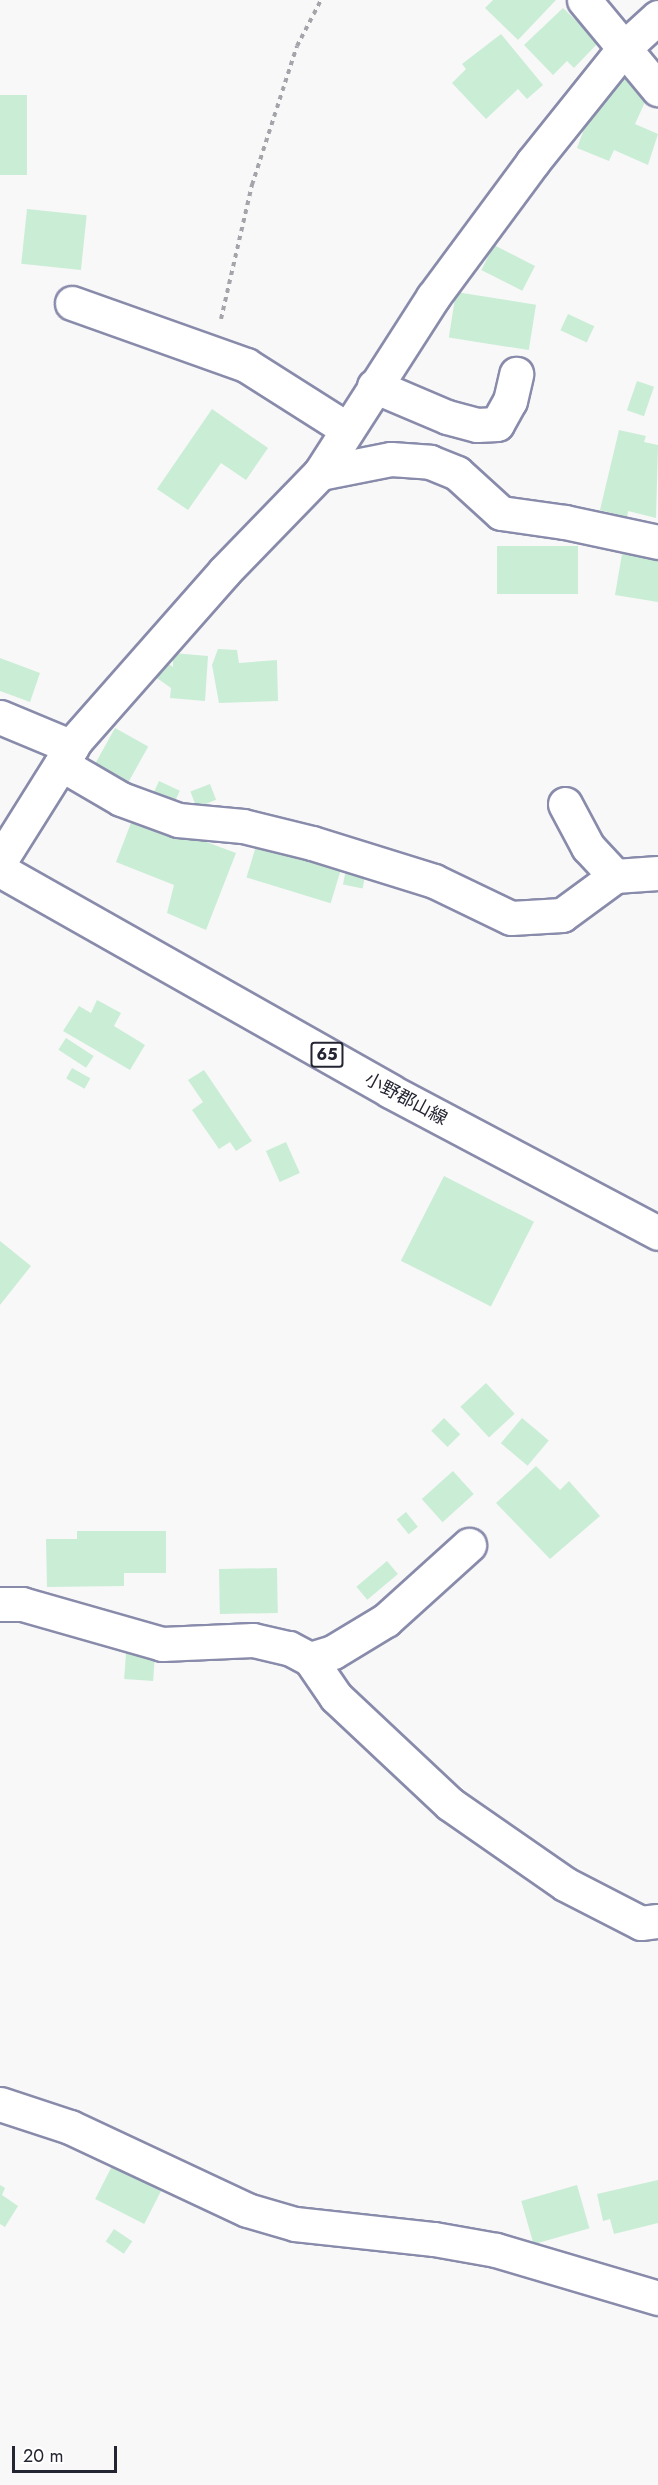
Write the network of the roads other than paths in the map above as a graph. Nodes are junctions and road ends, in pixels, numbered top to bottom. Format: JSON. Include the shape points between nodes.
{"nodes":[{"id":1,"x":584,"y":0,"type":"edge"},
{"id":2,"x":658,"y":17,"type":"edge"},
{"id":3,"x":624,"y":48,"type":"junction"},
{"id":4,"x":658,"y":89,"type":"edge"},
{"id":5,"x":72,"y":303,"type":"dead end"},
{"id":6,"x":516,"y":374,"type":"dead end"},
{"id":7,"x":374,"y":386,"type":"junction"},
{"id":8,"x":347,"y":429,"type":"junction"},
{"id":9,"x":320,"y":473,"type":"junction"},
{"id":10,"x":658,"y":542,"type":"edge"},
{"id":11,"x":0,"y":717,"type":"edge"},
{"id":12,"x":67,"y":755,"type":"junction"},
{"id":13,"x":565,"y":804,"type":"dead end"},
{"id":14,"x":0,"y":861,"type":"edge"},
{"id":15,"x":0,"y":870,"type":"edge"},
{"id":16,"x":658,"y":873,"type":"edge"},
{"id":17,"x":615,"y":876,"type":"junction"},
{"id":18,"x":658,"y":1233,"type":"edge"},
{"id":19,"x":469,"y":1545,"type":"dead end"},
{"id":20,"x":0,"y":1605,"type":"edge"},
{"id":21,"x":310,"y":1659,"type":"junction"},
{"id":22,"x":658,"y":1921,"type":"edge"},
{"id":23,"x":0,"y":2104,"type":"edge"},
{"id":24,"x":658,"y":2298,"type":"edge"}],
"edges":[{"from":1,"to":3,"type":"street"},
{"from":2,"to":3,"type":"street"},
{"from":3,"to":4,"type":"street"},
{"from":3,"to":7,"type":"street","via":[[433,297]]},
{"from":5,"to":8,"type":"street","via":[[246,365]]},
{"from":6,"to":7,"type":"street","via":[[510,401],[497,424],[447,417]]},
{"from":7,"to":8,"type":"street"},
{"from":8,"to":9,"type":"street"},
{"from":9,"to":10,"type":"street","via":[[391,459],[429,462],[457,473],[501,513]]},
{"from":9,"to":12,"type":"street","via":[[225,571]]},
{"from":11,"to":12,"type":"street"},
{"from":12,"to":14,"type":"street"},
{"from":12,"to":17,"type":"street","via":[[121,799],[178,820],[243,826],[312,843],[434,881],[511,918],[562,915]]},
{"from":13,"to":17,"type":"street","via":[[588,847]]},
{"from":15,"to":18,"type":"street","name":"小野郡山線","number":"65","via":[[390,1091]]},
{"from":16,"to":17,"type":"street"},
{"from":19,"to":21,"type":"street","via":[[386,1620],[333,1652]]},
{"from":20,"to":21,"type":"street","via":[[22,1604],[162,1644],[253,1640],[289,1648]]},
{"from":21,"to":22,"type":"street","via":[[336,1697],[450,1804],[565,1884],[641,1923]]},
{"from":23,"to":24,"type":"street","via":[[70,2127],[266,2216],[295,2224],[495,2250]]}]}
